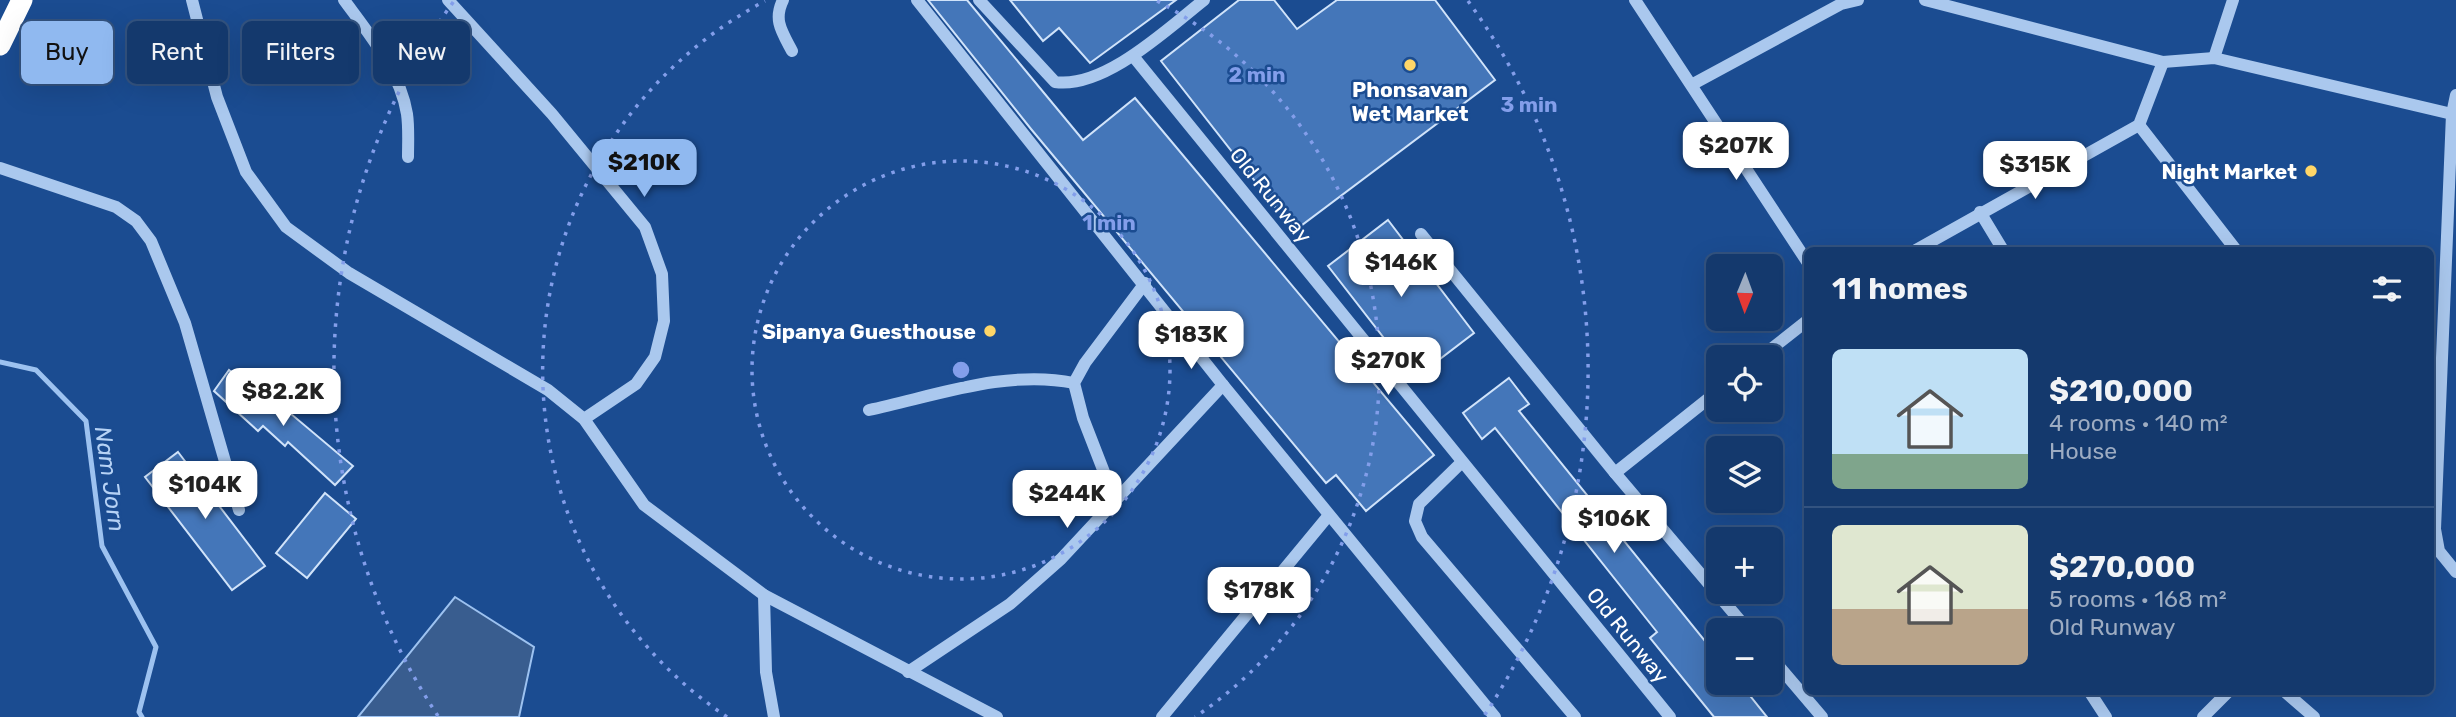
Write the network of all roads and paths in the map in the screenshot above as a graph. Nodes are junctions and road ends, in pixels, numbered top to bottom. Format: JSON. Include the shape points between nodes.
{"nodes":[{"id":1,"x":22,"y":0,"type":"edge"},
{"id":2,"x":192,"y":0,"type":"edge"},
{"id":3,"x":344,"y":0,"type":"edge"},
{"id":4,"x":448,"y":0,"type":"edge"},
{"id":5,"x":783,"y":0,"type":"edge"},
{"id":6,"x":917,"y":0,"type":"edge"},
{"id":7,"x":979,"y":0,"type":"edge"},
{"id":8,"x":1204,"y":0,"type":"edge"},
{"id":9,"x":1635,"y":0,"type":"edge"},
{"id":10,"x":1858,"y":0,"type":"edge"},
{"id":11,"x":1925,"y":0,"type":"edge"},
{"id":12,"x":2233,"y":0,"type":"edge"},
{"id":13,"x":0,"y":45,"type":"edge"},
{"id":14,"x":792,"y":51,"type":"dead end"},
{"id":15,"x":1133,"y":56,"type":"junction"},
{"id":16,"x":2214,"y":58,"type":"junction"},
{"id":17,"x":2164,"y":62,"type":"junction"},
{"id":18,"x":1693,"y":84,"type":"junction"},
{"id":19,"x":2456,"y":95,"type":"edge"},
{"id":20,"x":2452,"y":114,"type":"junction"},
{"id":21,"x":2139,"y":125,"type":"junction"},
{"id":22,"x":408,"y":157,"type":"dead end"},
{"id":23,"x":0,"y":168,"type":"edge"},
{"id":24,"x":1980,"y":212,"type":"junction"},
{"id":25,"x":1421,"y":234,"type":"dead end"},
{"id":26,"x":1921,"y":247,"type":"edge"},
{"id":27,"x":2001,"y":247,"type":"edge"},
{"id":28,"x":2234,"y":247,"type":"edge"},
{"id":29,"x":1804,"y":256,"type":"edge"},
{"id":30,"x":1145,"y":283,"type":"junction"},
{"id":31,"x":1804,"y":323,"type":"edge"},
{"id":32,"x":1776,"y":345,"type":"edge"},
{"id":33,"x":1074,"y":383,"type":"junction"},
{"id":34,"x":1223,"y":385,"type":"junction"},
{"id":35,"x":1706,"y":401,"type":"edge"},
{"id":36,"x":869,"y":410,"type":"dead end"},
{"id":37,"x":584,"y":419,"type":"junction"},
{"id":38,"x":2436,"y":427,"type":"edge"},
{"id":39,"x":1462,"y":462,"type":"junction"},
{"id":40,"x":1615,"y":473,"type":"junction"},
{"id":41,"x":2435,"y":485,"type":"edge"},
{"id":42,"x":1116,"y":503,"type":"junction"},
{"id":43,"x":239,"y":510,"type":"dead end"},
{"id":44,"x":1329,"y":515,"type":"junction"},
{"id":45,"x":2456,"y":572,"type":"edge"},
{"id":46,"x":764,"y":595,"type":"junction"},
{"id":47,"x":1738,"y":618,"type":"edge"},
{"id":48,"x":1783,"y":671,"type":"edge"},
{"id":49,"x":908,"y":672,"type":"junction"},
{"id":50,"x":2092,"y":695,"type":"edge"},
{"id":51,"x":2225,"y":695,"type":"edge"},
{"id":52,"x":2289,"y":695,"type":"edge"},
{"id":53,"x":774,"y":717,"type":"edge"},
{"id":54,"x":997,"y":717,"type":"edge"},
{"id":55,"x":1162,"y":717,"type":"edge"},
{"id":56,"x":1495,"y":717,"type":"edge"},
{"id":57,"x":1575,"y":717,"type":"edge"},
{"id":58,"x":1670,"y":717,"type":"edge"},
{"id":59,"x":1822,"y":717,"type":"edge"},
{"id":60,"x":2106,"y":717,"type":"edge"},
{"id":61,"x":2203,"y":717,"type":"edge"},
{"id":62,"x":2315,"y":717,"type":"edge"}],
"edges":[{"from":1,"to":13,"type":"highway"},
{"from":2,"to":37,"type":"street","via":[[217,97],[246,172],[286,227],[349,273],[548,390]]},
{"from":3,"to":22,"type":"street","via":[[396,79],[407,113]]},
{"from":4,"to":37,"type":"street","via":[[552,114],[645,227],[662,275],[664,321],[655,357],[636,384]]},
{"from":5,"to":14,"type":"street","via":[[776,13]]},
{"from":6,"to":30,"type":"street"},
{"from":7,"to":15,"type":"street","via":[[1055,82],[1072,85]]},
{"from":8,"to":15,"type":"street"},
{"from":9,"to":18,"type":"street"},
{"from":10,"to":18,"type":"street","via":[[1841,4]]},
{"from":11,"to":17,"type":"street"},
{"from":12,"to":16,"type":"street"},
{"from":15,"to":39,"type":"street","name":"Old Runway"},
{"from":16,"to":17,"type":"street"},
{"from":16,"to":20,"type":"street"},
{"from":17,"to":21,"type":"street"},
{"from":18,"to":29,"type":"street"},
{"from":19,"to":20,"type":"street"},
{"from":20,"to":38,"type":"street"},
{"from":21,"to":24,"type":"street"},
{"from":21,"to":28,"type":"street"},
{"from":23,"to":43,"type":"street","via":[[116,206],[136,221],[150,241],[185,323]]},
{"from":24,"to":26,"type":"street"},
{"from":24,"to":27,"type":"street"},
{"from":25,"to":40,"type":"street"},
{"from":30,"to":33,"type":"street"},
{"from":30,"to":34,"type":"street"},
{"from":31,"to":32,"type":"street"},
{"from":33,"to":36,"type":"street","via":[[1052,378],[1015,379]]},
{"from":33,"to":42,"type":"street"},
{"from":34,"to":42,"type":"street"},
{"from":34,"to":44,"type":"street"},
{"from":35,"to":40,"type":"street"},
{"from":37,"to":46,"type":"street","via":[[644,505]]},
{"from":38,"to":41,"type":"street"},
{"from":39,"to":57,"type":"street","via":[[1419,505],[1415,521],[1422,537]]},
{"from":39,"to":58,"type":"street","name":"Old Runway"},
{"from":40,"to":47,"type":"street"},
{"from":41,"to":45,"type":"street","via":[[2440,551]]},
{"from":42,"to":49,"type":"street","via":[[1010,604]]},
{"from":44,"to":55,"type":"street"},
{"from":44,"to":56,"type":"street"},
{"from":46,"to":49,"type":"street"},
{"from":46,"to":53,"type":"street","via":[[766,672]]},
{"from":48,"to":59,"type":"street"},
{"from":49,"to":54,"type":"street"},
{"from":50,"to":60,"type":"street"},
{"from":51,"to":61,"type":"street"},
{"from":52,"to":62,"type":"street"}]}
